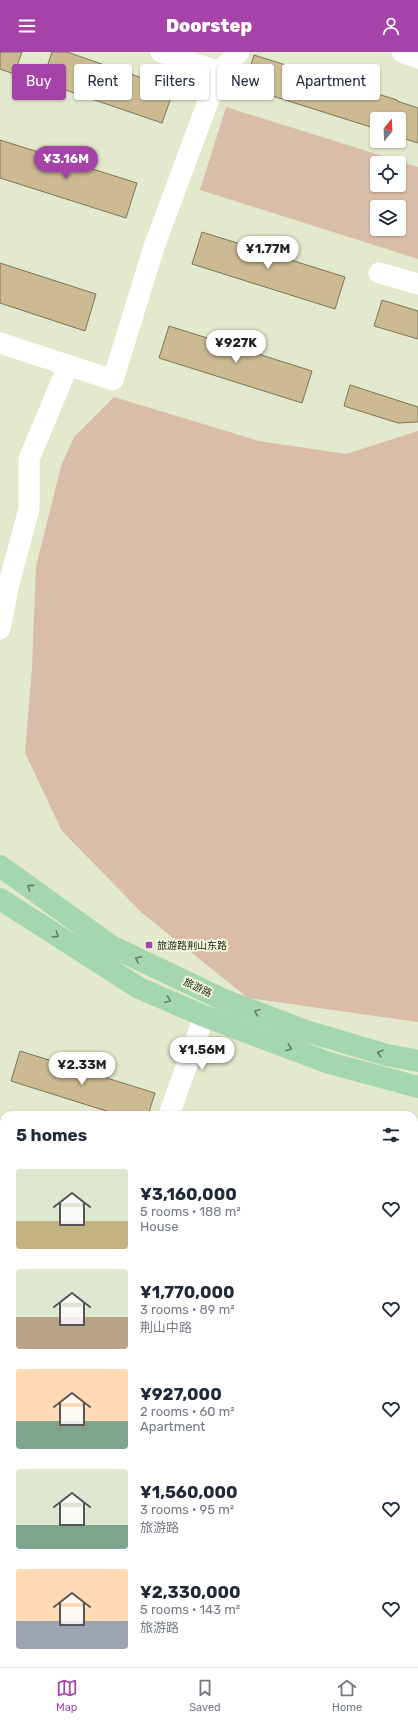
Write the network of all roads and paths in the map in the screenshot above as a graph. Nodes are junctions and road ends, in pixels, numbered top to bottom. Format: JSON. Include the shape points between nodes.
{"nodes":[{"id":1,"x":161,"y":52,"type":"edge"},
{"id":2,"x":239,"y":52,"type":"edge"},
{"id":3,"x":402,"y":52,"type":"edge"},
{"id":4,"x":418,"y":58,"type":"edge"},
{"id":5,"x":227,"y":64,"type":"edge"},
{"id":6,"x":217,"y":71,"type":"edge"},
{"id":7,"x":217,"y":77,"type":"edge"},
{"id":8,"x":379,"y":273,"type":"dead end"},
{"id":9,"x":418,"y":284,"type":"edge"},
{"id":10,"x":0,"y":343,"type":"edge"},
{"id":11,"x":68,"y":366,"type":"junction"},
{"id":12,"x":0,"y":629,"type":"edge"},
{"id":13,"x":0,"y":866,"type":"edge"},
{"id":14,"x":0,"y":899,"type":"edge"},
{"id":15,"x":204,"y":1016,"type":"junction"},
{"id":16,"x":418,"y":1061,"type":"edge"},
{"id":17,"x":418,"y":1087,"type":"edge"},
{"id":18,"x":170,"y":1111,"type":"edge"}],
"edges":[{"from":1,"to":6,"type":"street"},
{"from":2,"to":5,"type":"street"},
{"from":3,"to":4,"type":"street"},
{"from":7,"to":11,"type":"street","via":[[154,247],[113,380]]},
{"from":8,"to":9,"type":"street"},
{"from":10,"to":11,"type":"street"},
{"from":11,"to":12,"type":"street","via":[[29,459],[29,509],[9,583]]},
{"from":16,"to":13,"type":"main road","name":"旅游路","one_way":true,"via":[[387,1055],[306,1031],[217,997],[111,946]]},
{"from":14,"to":15,"type":"main road","one_way":true,"via":[[139,988]]},
{"from":15,"to":17,"type":"main road","one_way":true,"via":[[329,1063]]},
{"from":15,"to":18,"type":"street"}]}
